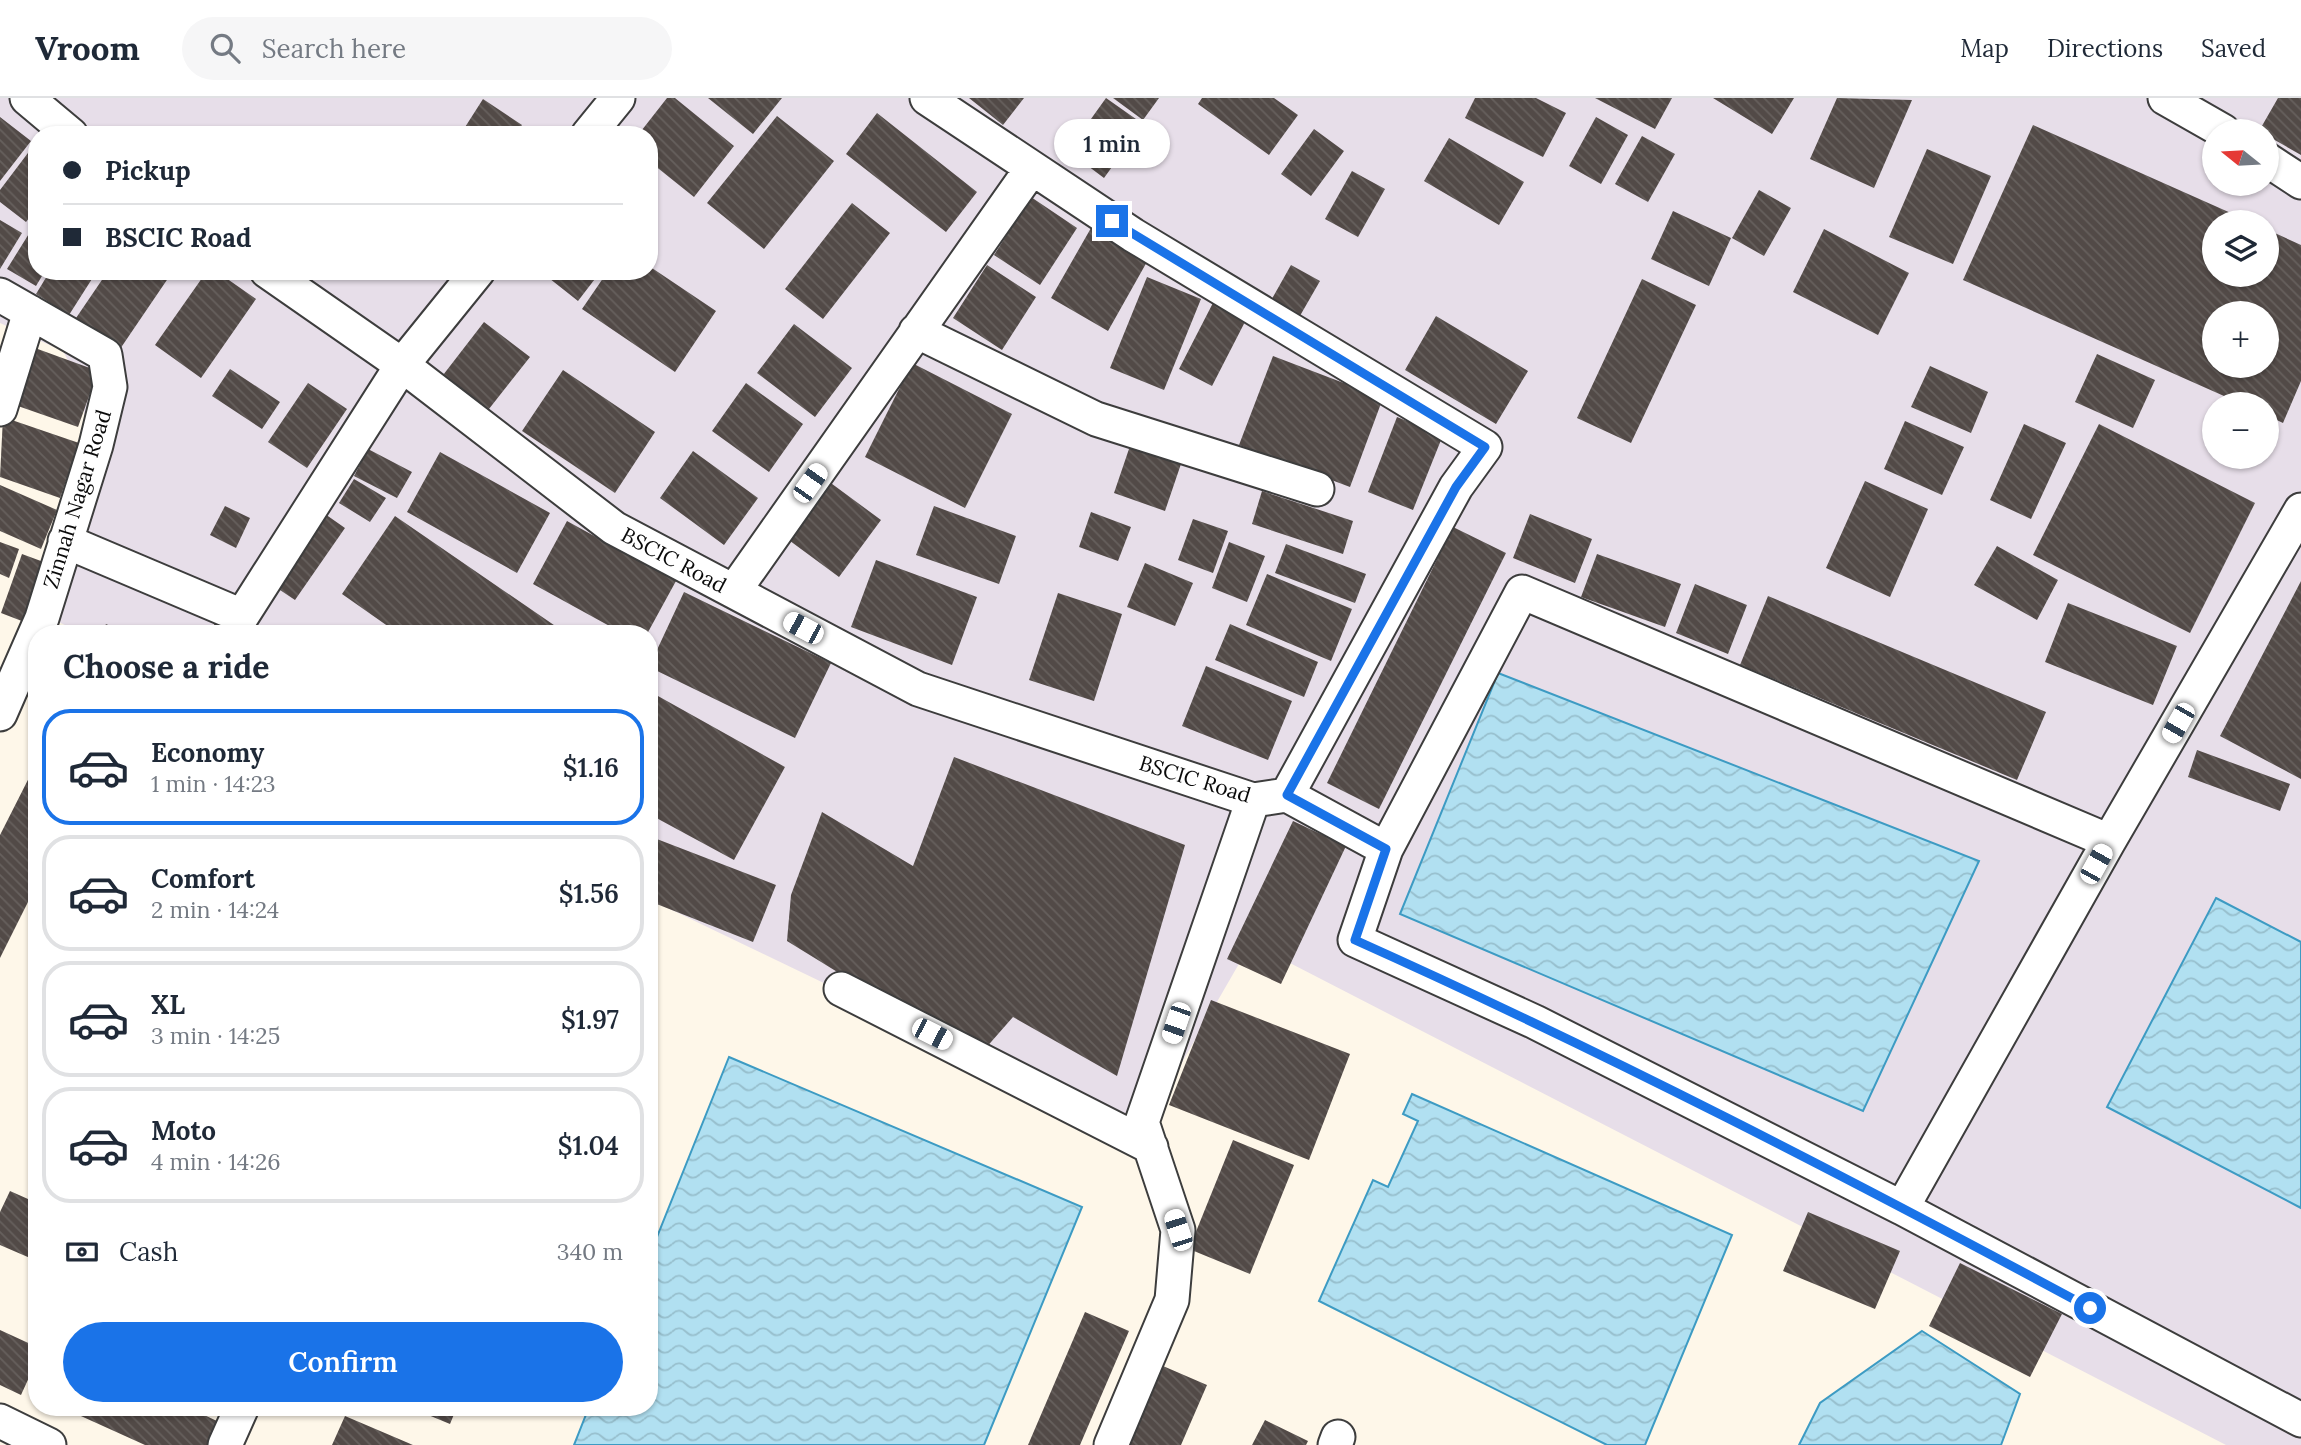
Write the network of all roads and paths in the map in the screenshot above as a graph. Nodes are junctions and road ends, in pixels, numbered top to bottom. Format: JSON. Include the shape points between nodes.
{"nodes":[{"id":1,"x":27,"y":98,"type":"edge"},
{"id":2,"x":618,"y":98,"type":"edge"},
{"id":3,"x":927,"y":98,"type":"edge"},
{"id":4,"x":2165,"y":98,"type":"edge"},
{"id":5,"x":2219,"y":117,"type":"edge"},
{"id":6,"x":60,"y":126,"type":"edge"},
{"id":7,"x":595,"y":126,"type":"edge"},
{"id":8,"x":1031,"y":167,"type":"junction"},
{"id":9,"x":2279,"y":168,"type":"edge"},
{"id":10,"x":2301,"y":182,"type":"edge"},
{"id":11,"x":280,"y":280,"type":"edge"},
{"id":12,"x":471,"y":280,"type":"edge"},
{"id":13,"x":0,"y":295,"type":"edge"},
{"id":14,"x":30,"y":312,"type":"junction"},
{"id":15,"x":916,"y":331,"type":"junction"},
{"id":16,"x":402,"y":365,"type":"junction"},
{"id":17,"x":0,"y":409,"type":"edge"},
{"id":18,"x":1317,"y":489,"type":"dead end"},
{"id":19,"x":2301,"y":510,"type":"edge"},
{"id":20,"x":65,"y":541,"type":"junction"},
{"id":21,"x":733,"y":591,"type":"junction"},
{"id":22,"x":39,"y":625,"type":"edge"},
{"id":23,"x":28,"y":650,"type":"edge"},
{"id":24,"x":0,"y":714,"type":"edge"},
{"id":25,"x":1287,"y":795,"type":"junction"},
{"id":26,"x":1253,"y":800,"type":"junction"},
{"id":27,"x":2109,"y":841,"type":"junction"},
{"id":28,"x":1386,"y":849,"type":"junction"},
{"id":29,"x":841,"y":989,"type":"dead end"},
{"id":30,"x":1151,"y":1147,"type":"junction"},
{"id":31,"x":1902,"y":1208,"type":"junction"},
{"id":32,"x":238,"y":1416,"type":"edge"},
{"id":33,"x":0,"y":1420,"type":"edge"},
{"id":34,"x":2301,"y":1420,"type":"edge"},
{"id":35,"x":45,"y":1444,"type":"edge"},
{"id":36,"x":225,"y":1445,"type":"edge"},
{"id":37,"x":1111,"y":1445,"type":"edge"}],
"edges":[{"from":1,"to":6,"type":"street"},
{"from":2,"to":7,"type":"street"},
{"from":3,"to":8,"type":"street"},
{"from":4,"to":5,"type":"street"},
{"from":8,"to":15,"type":"street"},
{"from":8,"to":25,"type":"street","via":[[1133,235],[1485,447],[1456,487]]},
{"from":9,"to":10,"type":"street"},
{"from":11,"to":16,"type":"street","name":"BSCIC Road"},
{"from":12,"to":16,"type":"street"},
{"from":13,"to":14,"type":"street","name":"Zinnah Nagar Road"},
{"from":14,"to":17,"type":"street"},
{"from":14,"to":20,"type":"street","name":"Zinnah Nagar Road","via":[[106,355],[110,387]]},
{"from":15,"to":18,"type":"street","via":[[1096,419]]},
{"from":15,"to":21,"type":"street"},
{"from":16,"to":20,"type":"street","via":[[242,616]]},
{"from":16,"to":21,"type":"street","name":"BSCIC Road","via":[[614,528]]},
{"from":19,"to":27,"type":"street"},
{"from":20,"to":22,"type":"street","name":"Zinnah Nagar Road"},
{"from":21,"to":26,"type":"street","name":"BSCIC Road","via":[[918,689]]},
{"from":23,"to":24,"type":"street","name":"Zinnah Nagar Road"},
{"from":25,"to":26,"type":"street","name":"BSCIC Road"},
{"from":25,"to":28,"type":"street"},
{"from":26,"to":30,"type":"street","via":[[1142,1122]]},
{"from":27,"to":28,"type":"street","via":[[1522,592]]},
{"from":27,"to":31,"type":"street"},
{"from":28,"to":31,"type":"street","via":[[1355,940],[1535,1022]]},
{"from":29,"to":30,"type":"street"},
{"from":30,"to":37,"type":"street","via":[[1178,1230],[1172,1300]]},
{"from":31,"to":34,"type":"street"},
{"from":32,"to":36,"type":"street"},
{"from":33,"to":35,"type":"street"}]}
